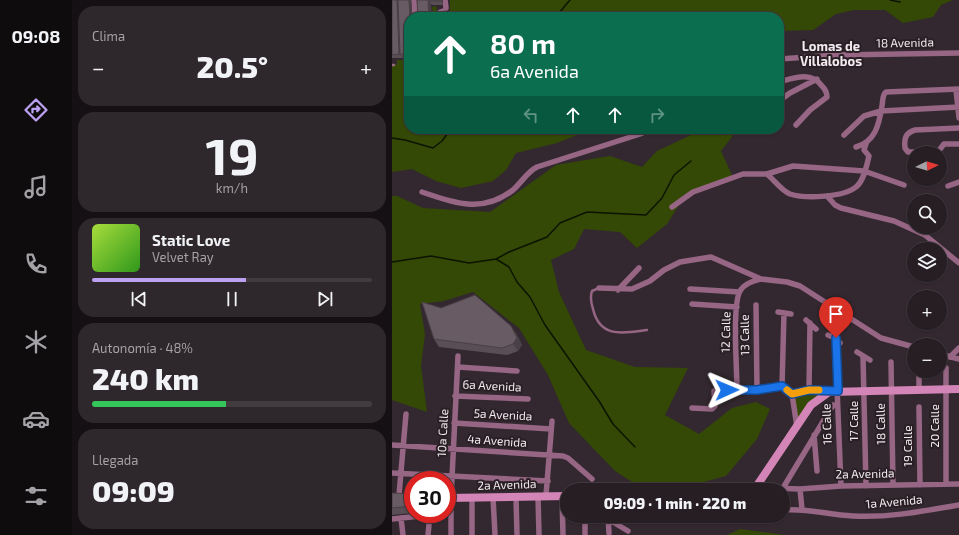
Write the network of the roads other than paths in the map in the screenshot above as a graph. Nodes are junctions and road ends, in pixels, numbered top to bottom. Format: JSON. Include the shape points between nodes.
{"nodes":[{"id":1,"x":414,"y":0,"type":"edge"},
{"id":2,"x":446,"y":0,"type":"edge"},
{"id":3,"x":446,"y":8,"type":"joint"},
{"id":4,"x":439,"y":11,"type":"dead end"},
{"id":5,"x":415,"y":12,"type":"edge"},
{"id":6,"x":959,"y":53,"type":"edge"},
{"id":7,"x":784,"y":59,"type":"edge"},
{"id":8,"x":817,"y":79,"type":"junction"},
{"id":9,"x":784,"y":80,"type":"edge"},
{"id":10,"x":784,"y":85,"type":"edge"},
{"id":11,"x":957,"y":90,"type":"edge"},
{"id":12,"x":790,"y":93,"type":"junction"},
{"id":13,"x":784,"y":98,"type":"edge"},
{"id":14,"x":958,"y":107,"type":"edge"},
{"id":15,"x":881,"y":111,"type":"junction"},
{"id":16,"x":959,"y":118,"type":"edge"},
{"id":17,"x":796,"y":125,"type":"dead end"},
{"id":18,"x":958,"y":128,"type":"edge"},
{"id":19,"x":640,"y":134,"type":"edge"},
{"id":20,"x":844,"y":135,"type":"dead end"},
{"id":21,"x":958,"y":143,"type":"edge"},
{"id":22,"x":866,"y":144,"type":"junction"},
{"id":23,"x":942,"y":146,"type":"edge"},
{"id":24,"x":856,"y":147,"type":"dead end"},
{"id":25,"x":907,"y":151,"type":"edge"},
{"id":26,"x":864,"y":172,"type":"junction"},
{"id":27,"x":767,"y":174,"type":"junction"},
{"id":28,"x":959,"y":182,"type":"edge"},
{"id":29,"x":904,"y":185,"type":"dead end"},
{"id":30,"x":948,"y":186,"type":"dead end"},
{"id":31,"x":422,"y":192,"type":"dead end"},
{"id":32,"x":827,"y":196,"type":"junction"},
{"id":33,"x":672,"y":207,"type":"dead end"},
{"id":34,"x":959,"y":263,"type":"edge"},
{"id":35,"x":639,"y":268,"type":"dead end"},
{"id":36,"x":761,"y":279,"type":"junction"},
{"id":37,"x":597,"y":288,"type":"joint"},
{"id":38,"x":690,"y":289,"type":"dead end"},
{"id":39,"x":618,"y":290,"type":"junction"},
{"id":40,"x":739,"y":292,"type":"junction"},
{"id":41,"x":692,"y":304,"type":"dead end"},
{"id":42,"x":756,"y":305,"type":"dead end"},
{"id":43,"x":737,"y":307,"type":"junction"},
{"id":44,"x":778,"y":312,"type":"dead end"},
{"id":45,"x":784,"y":313,"type":"junction"},
{"id":46,"x":791,"y":314,"type":"dead end"},
{"id":47,"x":816,"y":329,"type":"dead end"},
{"id":48,"x":647,"y":330,"type":"dead end"},
{"id":49,"x":828,"y":335,"type":"dead end"},
{"id":50,"x":836,"y":338,"type":"junction"},
{"id":51,"x":840,"y":343,"type":"dead end"},
{"id":52,"x":907,"y":345,"type":"edge"},
{"id":53,"x":959,"y":348,"type":"edge"},
{"id":54,"x":857,"y":352,"type":"dead end"},
{"id":55,"x":458,"y":356,"type":"dead end"},
{"id":56,"x":863,"y":356,"type":"junction"},
{"id":57,"x":947,"y":356,"type":"edge"},
{"id":58,"x":950,"y":357,"type":"junction"},
{"id":59,"x":959,"y":359,"type":"edge"},
{"id":60,"x":870,"y":360,"type":"dead end"},
{"id":61,"x":891,"y":362,"type":"dead end"},
{"id":62,"x":458,"y":367,"type":"junction"},
{"id":63,"x":517,"y":371,"type":"dead end"},
{"id":64,"x":919,"y":378,"type":"edge"},
{"id":65,"x":946,"y":378,"type":"edge"},
{"id":66,"x":782,"y":386,"type":"junction"},
{"id":67,"x":945,"y":389,"type":"junction"},
{"id":68,"x":737,"y":390,"type":"junction"},
{"id":69,"x":757,"y":390,"type":"junction"},
{"id":70,"x":809,"y":390,"type":"junction"},
{"id":71,"x":865,"y":390,"type":"junction"},
{"id":72,"x":891,"y":390,"type":"junction"},
{"id":73,"x":919,"y":390,"type":"junction"},
{"id":74,"x":959,"y":390,"type":"edge"},
{"id":75,"x":834,"y":391,"type":"junction"},
{"id":76,"x":790,"y":392,"type":"junction"},
{"id":77,"x":456,"y":396,"type":"junction"},
{"id":78,"x":528,"y":399,"type":"dead end"},
{"id":79,"x":838,"y":406,"type":"junction"},
{"id":80,"x":919,"y":407,"type":"dead end"},
{"id":81,"x":692,"y":408,"type":"dead end"},
{"id":82,"x":406,"y":414,"type":"dead end"},
{"id":83,"x":552,"y":421,"type":"dead end"},
{"id":84,"x":454,"y":423,"type":"junction"},
{"id":85,"x":797,"y":427,"type":"junction"},
{"id":86,"x":551,"y":429,"type":"junction"},
{"id":87,"x":814,"y":435,"type":"junction"},
{"id":88,"x":392,"y":445,"type":"edge"},
{"id":89,"x":402,"y":446,"type":"junction"},
{"id":90,"x":453,"y":449,"type":"junction"},
{"id":91,"x":549,"y":456,"type":"junction"},
{"id":92,"x":452,"y":471,"type":"edge"},
{"id":93,"x":817,"y":471,"type":"dead end"},
{"id":94,"x":392,"y":473,"type":"edge"},
{"id":95,"x":400,"y":473,"type":"junction"},
{"id":96,"x":404,"y":473,"type":"edge"},
{"id":97,"x":456,"y":476,"type":"edge"},
{"id":98,"x":592,"y":479,"type":"dead end"},
{"id":99,"x":548,"y":481,"type":"junction"},
{"id":100,"x":759,"y":483,"type":"edge"},
{"id":101,"x":786,"y":483,"type":"edge"},
{"id":102,"x":946,"y":484,"type":"junction"},
{"id":103,"x":959,"y":484,"type":"edge"},
{"id":104,"x":893,"y":485,"type":"junction"},
{"id":105,"x":920,"y":485,"type":"junction"},
{"id":106,"x":841,"y":486,"type":"junction"},
{"id":107,"x":866,"y":486,"type":"junction"},
{"id":108,"x":790,"y":488,"type":"edge"},
{"id":109,"x":800,"y":489,"type":"junction"},
{"id":110,"x":399,"y":495,"type":"edge"},
{"id":111,"x":516,"y":496,"type":"junction"},
{"id":112,"x":542,"y":496,"type":"junction"},
{"id":113,"x":560,"y":496,"type":"edge"},
{"id":114,"x":456,"y":498,"type":"edge"},
{"id":115,"x":472,"y":498,"type":"junction"},
{"id":116,"x":493,"y":498,"type":"junction"},
{"id":117,"x":959,"y":505,"type":"edge"},
{"id":118,"x":802,"y":509,"type":"junction"},
{"id":119,"x":790,"y":510,"type":"edge"},
{"id":120,"x":401,"y":518,"type":"junction"},
{"id":121,"x":404,"y":518,"type":"edge"},
{"id":122,"x":392,"y":519,"type":"edge"},
{"id":123,"x":429,"y":523,"type":"edge"},
{"id":124,"x":450,"y":523,"type":"edge"},
{"id":125,"x":563,"y":523,"type":"edge"},
{"id":126,"x":585,"y":523,"type":"edge"},
{"id":127,"x":608,"y":523,"type":"edge"},
{"id":128,"x":617,"y":523,"type":"edge"},
{"id":129,"x":628,"y":531,"type":"dead end"},
{"id":130,"x":609,"y":533,"type":"dead end"},
{"id":131,"x":403,"y":535,"type":"edge"},
{"id":132,"x":428,"y":535,"type":"edge"},
{"id":133,"x":451,"y":535,"type":"edge"},
{"id":134,"x":472,"y":535,"type":"edge"},
{"id":135,"x":495,"y":535,"type":"edge"},
{"id":136,"x":517,"y":535,"type":"edge"},
{"id":137,"x":540,"y":535,"type":"edge"},
{"id":138,"x":562,"y":535,"type":"edge"},
{"id":139,"x":585,"y":535,"type":"edge"}],
"edges":[{"from":1,"to":5,"type":"street"},
{"from":2,"to":3,"type":"street"},
{"from":3,"to":4,"type":"lane"},
{"from":6,"to":7,"type":"street","name":"18 Avenida"},
{"from":8,"to":9,"type":"street","via":[[808,76]]},
{"from":8,"to":12,"type":"street"},
{"from":8,"to":17,"type":"street","via":[[827,97]]},
{"from":10,"to":12,"type":"street"},
{"from":11,"to":14,"type":"street"},
{"from":11,"to":15,"type":"street","via":[[886,92]]},
{"from":12,"to":13,"type":"street"},
{"from":14,"to":15,"type":"street"},
{"from":14,"to":16,"type":"street"},
{"from":15,"to":20,"type":"street","via":[[864,116]]},
{"from":15,"to":22,"type":"street","via":[[873,137]]},
{"from":18,"to":25,"type":"street","via":[[909,132],[906,135]]},
{"from":19,"to":31,"type":"street","via":[[538,167],[505,196],[484,204],[468,205]]},
{"from":21,"to":23,"type":"street"},
{"from":22,"to":24,"type":"street"},
{"from":22,"to":26,"type":"street","via":[[864,150],[869,156]]},
{"from":26,"to":27,"type":"street","via":[[803,165],[786,167]]},
{"from":26,"to":29,"type":"street"},
{"from":26,"to":32,"type":"street","via":[[857,186],[849,191]]},
{"from":27,"to":32,"type":"street","via":[[790,194]]},
{"from":27,"to":33,"type":"street","via":[[742,174],[693,192]]},
{"from":28,"to":30,"type":"street"},
{"from":32,"to":34,"type":"street","via":[[835,205],[842,208],[888,219],[925,235]]},
{"from":35,"to":39,"type":"street"},
{"from":36,"to":39,"type":"street","via":[[711,257],[680,262],[638,287]]},
{"from":36,"to":40,"type":"street","via":[[744,286]]},
{"from":36,"to":52,"type":"street","via":[[800,286],[882,338]]},
{"from":37,"to":39,"type":"street"},
{"from":37,"to":48,"type":"lane","via":[[591,293],[591,297],[594,312],[604,328],[617,333]]},
{"from":38,"to":40,"type":"street"},
{"from":40,"to":43,"type":"street","name":"12 Calle"},
{"from":41,"to":43,"type":"street"},
{"from":42,"to":69,"type":"street","name":"13 Calle"},
{"from":43,"to":68,"type":"street","name":"12 Calle"},
{"from":44,"to":45,"type":"street"},
{"from":45,"to":46,"type":"street"},
{"from":45,"to":66,"type":"street"},
{"from":47,"to":70,"type":"street","via":[[808,322]]},
{"from":49,"to":50,"type":"street"},
{"from":50,"to":51,"type":"street"},
{"from":50,"to":75,"type":"street","name":"16 Calle"},
{"from":53,"to":58,"type":"street"},
{"from":54,"to":56,"type":"street"},
{"from":55,"to":62,"type":"street","name":"10a Calle"},
{"from":56,"to":60,"type":"street"},
{"from":56,"to":71,"type":"street","name":"17 Calle"},
{"from":57,"to":58,"type":"street"},
{"from":58,"to":59,"type":"street"},
{"from":61,"to":72,"type":"street","name":"18 Calle"},
{"from":62,"to":63,"type":"street"},
{"from":62,"to":77,"type":"street","name":"10a Calle"},
{"from":64,"to":73,"type":"street"},
{"from":65,"to":67,"type":"street","name":"20 Calle"},
{"from":66,"to":69,"type":"street"},
{"from":66,"to":76,"type":"street"},
{"from":67,"to":73,"type":"main road"},
{"from":67,"to":74,"type":"main road"},
{"from":67,"to":102,"type":"street","name":"20 Calle"},
{"from":68,"to":69,"type":"street"},
{"from":68,"to":81,"type":"street","via":[[714,391],[715,406],[712,410]]},
{"from":70,"to":75,"type":"street"},
{"from":70,"to":76,"type":"street"},
{"from":71,"to":72,"type":"main road"},
{"from":71,"to":75,"type":"main road"},
{"from":71,"to":107,"type":"street","name":"17 Calle"},
{"from":72,"to":73,"type":"main road"},
{"from":72,"to":104,"type":"street","name":"18 Calle"},
{"from":75,"to":79,"type":"street","name":"16 Calle"},
{"from":75,"to":85,"type":"main road","via":[[814,402]]},
{"from":76,"to":85,"type":"street"},
{"from":77,"to":78,"type":"street","name":"6a Avenida"},
{"from":77,"to":84,"type":"street","name":"10a Calle"},
{"from":79,"to":87,"type":"street","via":[[833,405]]},
{"from":79,"to":106,"type":"street","name":"16 Calle"},
{"from":80,"to":105,"type":"street","name":"19 Calle"},
{"from":82,"to":89,"type":"street"},
{"from":83,"to":86,"type":"street"},
{"from":84,"to":86,"type":"street","name":"5a Avenida"},
{"from":84,"to":90,"type":"street","name":"10a Calle"},
{"from":85,"to":100,"type":"main road"},
{"from":86,"to":91,"type":"street"},
{"from":87,"to":93,"type":"street"},
{"from":87,"to":101,"type":"street"},
{"from":88,"to":89,"type":"street","name":"4a Avenida"},
{"from":89,"to":90,"type":"street","name":"4a Avenida"},
{"from":89,"to":95,"type":"street"},
{"from":90,"to":91,"type":"street","name":"4a Avenida"},
{"from":90,"to":92,"type":"street","name":"10a Calle"},
{"from":91,"to":98,"type":"street","name":"4a Avenida","via":[[565,456]]},
{"from":91,"to":99,"type":"street"},
{"from":94,"to":95,"type":"street"},
{"from":95,"to":96,"type":"street"},
{"from":95,"to":110,"type":"street"},
{"from":97,"to":99,"type":"street"},
{"from":99,"to":112,"type":"street"},
{"from":102,"to":103,"type":"street","name":"2a Avenida"},
{"from":102,"to":105,"type":"street","name":"2a Avenida"},
{"from":104,"to":105,"type":"street","name":"2a Avenida"},
{"from":104,"to":107,"type":"street","name":"2a Avenida"},
{"from":106,"to":107,"type":"street","name":"2a Avenida"},
{"from":106,"to":109,"type":"street","name":"2a Avenida"},
{"from":108,"to":109,"type":"street","name":"2a Avenida"},
{"from":109,"to":118,"type":"street"},
{"from":111,"to":112,"type":"main road","name":"2a Avenida"},
{"from":111,"to":116,"type":"main road","name":"2a Avenida"},
{"from":111,"to":136,"type":"street"},
{"from":112,"to":113,"type":"main road","name":"2a Avenida"},
{"from":112,"to":137,"type":"street"},
{"from":114,"to":115,"type":"main road","name":"2a Avenida"},
{"from":115,"to":116,"type":"main road","name":"2a Avenida"},
{"from":115,"to":134,"type":"street"},
{"from":116,"to":135,"type":"street"},
{"from":117,"to":118,"type":"street","name":"1a Avenida","via":[[889,516],[852,516]]},
{"from":118,"to":119,"type":"street","name":"1a Avenida"},
{"from":120,"to":121,"type":"street"},
{"from":120,"to":122,"type":"street"},
{"from":120,"to":131,"type":"street"},
{"from":123,"to":132,"type":"street"},
{"from":124,"to":133,"type":"street","name":"10a Calle"},
{"from":125,"to":138,"type":"street"},
{"from":126,"to":139,"type":"street"},
{"from":127,"to":130,"type":"street"},
{"from":128,"to":129,"type":"street"}]}
